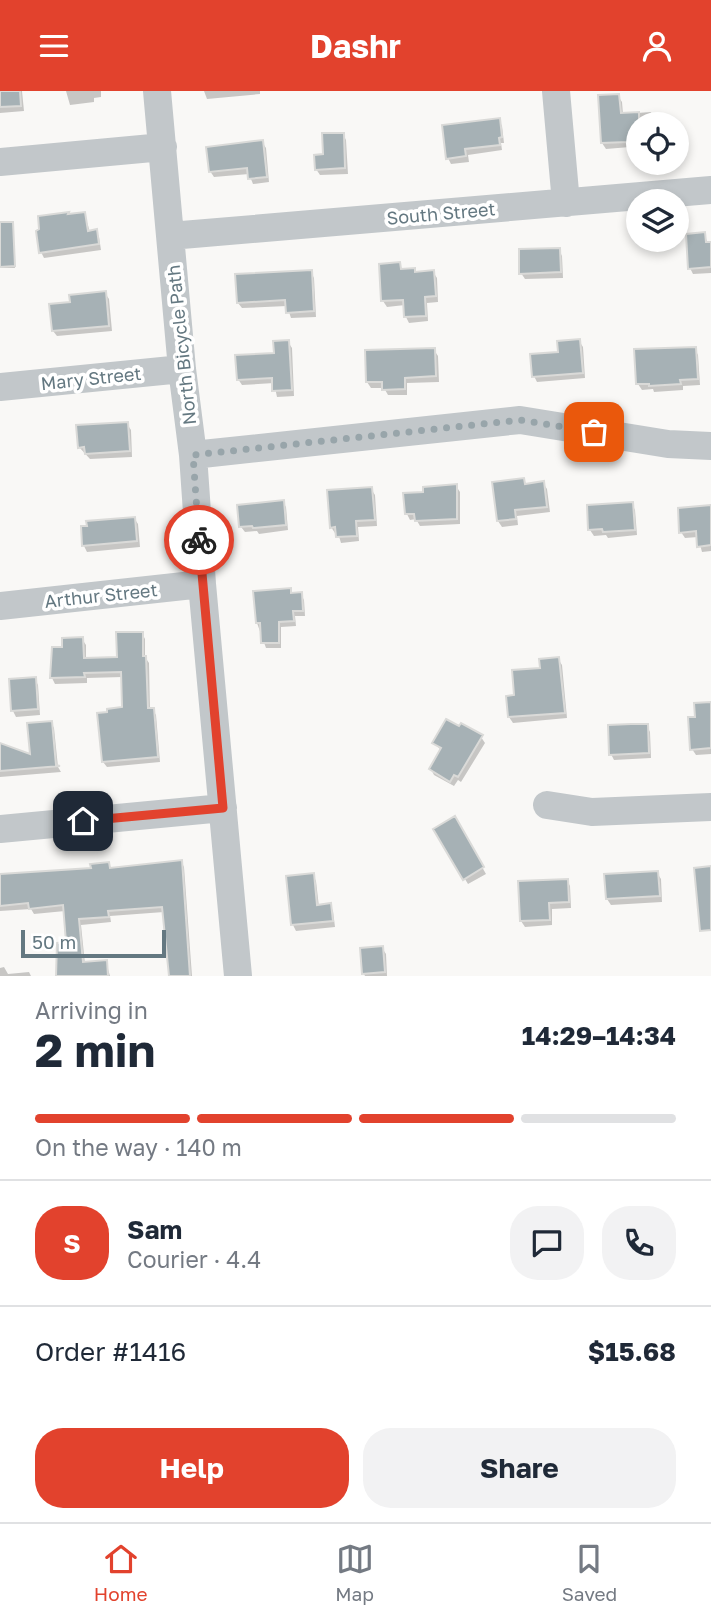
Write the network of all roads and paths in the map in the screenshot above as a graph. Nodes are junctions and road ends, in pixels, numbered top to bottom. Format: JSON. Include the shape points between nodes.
{"nodes":[{"id":1,"x":157,"y":91,"type":"edge"},
{"id":2,"x":556,"y":91,"type":"edge"},
{"id":3,"x":163,"y":147,"type":"junction"},
{"id":4,"x":0,"y":162,"type":"edge"},
{"id":5,"x":711,"y":190,"type":"edge"},
{"id":6,"x":566,"y":203,"type":"junction"},
{"id":7,"x":170,"y":236,"type":"junction"},
{"id":8,"x":182,"y":369,"type":"junction"},
{"id":9,"x":0,"y":387,"type":"edge"},
{"id":10,"x":711,"y":446,"type":"edge"},
{"id":11,"x":193,"y":455,"type":"junction"},
{"id":12,"x":202,"y":584,"type":"junction"},
{"id":13,"x":0,"y":606,"type":"edge"},
{"id":14,"x":547,"y":805,"type":"dead end"},
{"id":15,"x":711,"y":807,"type":"edge"},
{"id":16,"x":223,"y":808,"type":"junction"},
{"id":17,"x":0,"y":829,"type":"edge"},
{"id":18,"x":239,"y":976,"type":"edge"}],
"edges":[{"from":1,"to":3,"type":"street","name":"North Bicycle Path"},
{"from":2,"to":6,"type":"street"},
{"from":3,"to":4,"type":"street"},
{"from":3,"to":7,"type":"street","name":"North Bicycle Path"},
{"from":5,"to":6,"type":"street","name":"South Street"},
{"from":6,"to":7,"type":"street","name":"South Street"},
{"from":7,"to":8,"type":"street","name":"North Bicycle Path"},
{"from":8,"to":9,"type":"street","name":"Mary Street"},
{"from":8,"to":11,"type":"street","name":"North Bicycle Path"},
{"from":10,"to":11,"type":"street","via":[[667,444],[520,420]]},
{"from":11,"to":12,"type":"street","name":"North Bicycle Path"},
{"from":12,"to":13,"type":"street","name":"Arthur Street"},
{"from":12,"to":16,"type":"street","name":"North Bicycle Path"},
{"from":14,"to":15,"type":"street","via":[[592,812]]},
{"from":16,"to":17,"type":"street"},
{"from":16,"to":18,"type":"street","name":"North Bicycle Path"}]}
